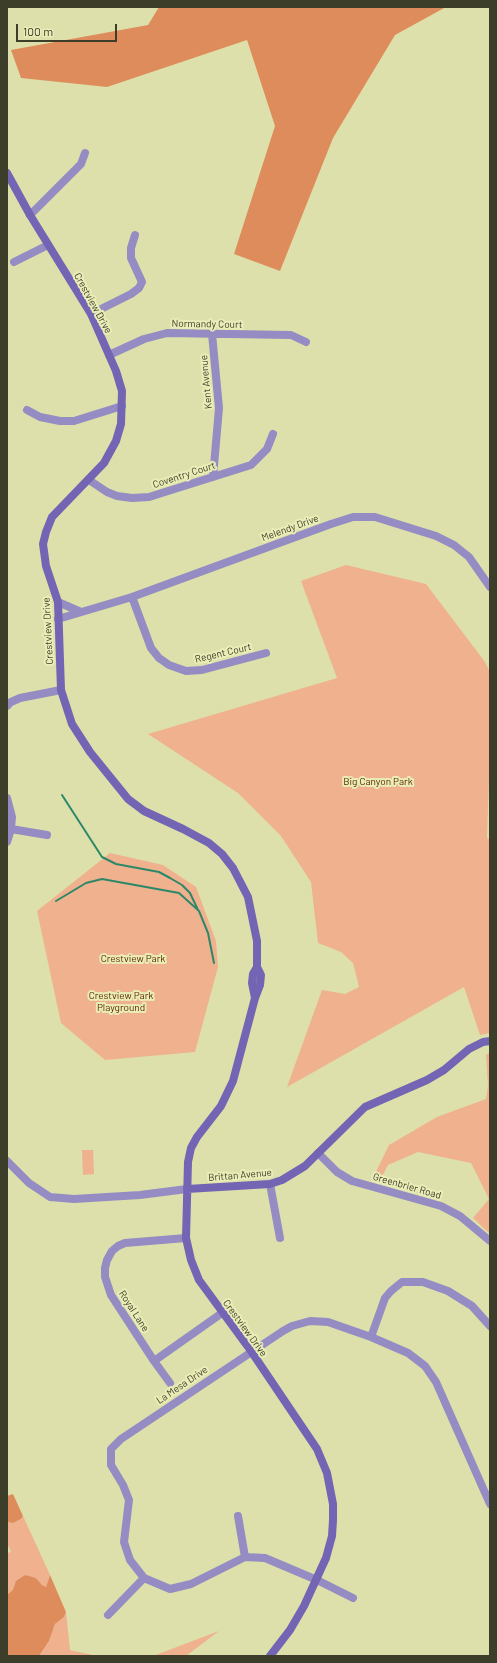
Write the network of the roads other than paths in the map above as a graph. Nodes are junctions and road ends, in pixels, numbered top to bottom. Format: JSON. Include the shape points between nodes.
{"nodes":[{"id":1,"x":85,"y":153,"type":"dead end"},
{"id":2,"x":7,"y":173,"type":"edge"},
{"id":3,"x":30,"y":215,"type":"junction"},
{"id":4,"x":135,"y":235,"type":"dead end"},
{"id":5,"x":48,"y":245,"type":"junction"},
{"id":6,"x":14,"y":262,"type":"dead end"},
{"id":7,"x":91,"y":314,"type":"junction"},
{"id":8,"x":212,"y":334,"type":"junction"},
{"id":9,"x":306,"y":342,"type":"dead end"},
{"id":10,"x":109,"y":355,"type":"junction"},
{"id":11,"x":122,"y":406,"type":"junction"},
{"id":12,"x":27,"y":410,"type":"dead end"},
{"id":13,"x":273,"y":434,"type":"dead end"},
{"id":14,"x":213,"y":477,"type":"junction"},
{"id":15,"x":89,"y":480,"type":"junction"},
{"id":16,"x":490,"y":586,"type":"edge"},
{"id":17,"x":132,"y":597,"type":"junction"},
{"id":18,"x":58,"y":602,"type":"junction"},
{"id":19,"x":81,"y":612,"type":"junction"},
{"id":20,"x":58,"y":619,"type":"junction"},
{"id":21,"x":266,"y":653,"type":"dead end"},
{"id":22,"x":61,"y":690,"type":"junction"},
{"id":23,"x":7,"y":706,"type":"edge"},
{"id":24,"x":7,"y":798,"type":"edge"},
{"id":25,"x":11,"y":829,"type":"junction"},
{"id":26,"x":47,"y":835,"type":"dead end"},
{"id":27,"x":7,"y":842,"type":"edge"},
{"id":28,"x":490,"y":1041,"type":"edge"},
{"id":29,"x":318,"y":1153,"type":"junction"},
{"id":30,"x":7,"y":1161,"type":"edge"},
{"id":31,"x":270,"y":1184,"type":"junction"},
{"id":32,"x":187,"y":1189,"type":"junction"},
{"id":33,"x":186,"y":1238,"type":"junction"},
{"id":34,"x":280,"y":1238,"type":"dead end"},
{"id":35,"x":490,"y":1240,"type":"edge"},
{"id":36,"x":222,"y":1313,"type":"junction"},
{"id":37,"x":490,"y":1326,"type":"edge"},
{"id":38,"x":370,"y":1337,"type":"junction"},
{"id":39,"x":251,"y":1351,"type":"junction"},
{"id":40,"x":154,"y":1361,"type":"junction"},
{"id":41,"x":170,"y":1383,"type":"dead end"},
{"id":42,"x":490,"y":1504,"type":"edge"},
{"id":43,"x":238,"y":1516,"type":"dead end"},
{"id":44,"x":245,"y":1557,"type":"junction"},
{"id":45,"x":144,"y":1578,"type":"junction"},
{"id":46,"x":317,"y":1580,"type":"junction"},
{"id":47,"x":353,"y":1598,"type":"dead end"},
{"id":48,"x":108,"y":1615,"type":"dead end"},
{"id":49,"x":270,"y":1656,"type":"edge"}],
"edges":[{"from":1,"to":3,"type":"street","via":[[81,164]]},
{"from":2,"to":3,"type":"street","name":"Crestview Drive"},
{"from":3,"to":5,"type":"street","name":"Crestview Drive"},
{"from":4,"to":7,"type":"street","via":[[131,258],[142,282],[139,288]]},
{"from":5,"to":6,"type":"street"},
{"from":5,"to":7,"type":"street","name":"Crestview Drive"},
{"from":7,"to":10,"type":"street","name":"Crestview Drive"},
{"from":8,"to":9,"type":"street","name":"Normandy Court","via":[[291,335]]},
{"from":8,"to":10,"type":"street","name":"Normandy Court","via":[[167,333],[144,339]]},
{"from":8,"to":14,"type":"street","name":"Kent Avenue","via":[[219,408]]},
{"from":10,"to":11,"type":"street","name":"Crestview Drive","via":[[122,391]]},
{"from":11,"to":12,"type":"street","via":[[74,421],[40,417]]},
{"from":11,"to":15,"type":"street","name":"Crestview Drive","via":[[121,424],[116,441],[104,463]]},
{"from":13,"to":14,"type":"street","name":"Coventry Court","via":[[267,449],[251,465]]},
{"from":14,"to":15,"type":"street","name":"Coventry Court","via":[[149,497],[132,498],[107,492]]},
{"from":15,"to":18,"type":"street","name":"Crestview Drive","via":[[52,517],[46,532],[46,566]]},
{"from":16,"to":17,"type":"street","name":"Melendy Drive","via":[[469,557],[454,545],[436,536],[375,517],[353,517]]},
{"from":17,"to":19,"type":"street","name":"Melendy Drive"},
{"from":17,"to":21,"type":"street","name":"Regent Court","via":[[151,648],[159,658],[170,665],[186,670],[202,670]]},
{"from":18,"to":19,"type":"street"},
{"from":18,"to":20,"type":"street","name":"Crestview Drive"},
{"from":19,"to":20,"type":"street","name":"Melendy Drive"},
{"from":20,"to":22,"type":"street","name":"Crestview Drive"},
{"from":22,"to":23,"type":"street","via":[[20,698]]},
{"from":22,"to":32,"type":"street","name":"Crestview Drive","via":[[72,724],[90,752],[128,799],[144,811],[209,843],[233,868],[248,897],[257,941],[256,967],[261,975],[260,985],[233,1081],[221,1106],[197,1136],[191,1148]]},
{"from":24,"to":25,"type":"street","via":[[12,817]]},
{"from":25,"to":26,"type":"street"},
{"from":25,"to":27,"type":"street"},
{"from":28,"to":29,"type":"street","name":"Brittan Avenue","via":[[469,1049],[444,1070],[427,1080],[365,1107]]},
{"from":29,"to":31,"type":"street","name":"Brittan Avenue","via":[[305,1166]]},
{"from":29,"to":35,"type":"street","name":"Greenbrier Road","via":[[337,1172],[352,1181],[441,1206],[460,1216]]},
{"from":30,"to":32,"type":"street","name":"Brittan Avenue","via":[[29,1183],[50,1198],[140,1195]]},
{"from":31,"to":32,"type":"street","name":"Brittan Avenue"},
{"from":31,"to":34,"type":"street"},
{"from":32,"to":33,"type":"street","name":"Crestview Drive"},
{"from":33,"to":36,"type":"street","name":"Crestview Drive","via":[[199,1280]]},
{"from":33,"to":40,"type":"street","name":"Royal Lane","via":[[125,1243],[112,1251],[107,1260],[105,1268],[110,1295]]},
{"from":36,"to":39,"type":"street","name":"Crestview Drive"},
{"from":36,"to":40,"type":"street"},
{"from":37,"to":38,"type":"street","via":[[472,1306],[448,1291],[423,1282],[402,1282],[385,1298]]},
{"from":38,"to":39,"type":"street","name":"La Mesa Drive","via":[[328,1322],[310,1321],[292,1326]]},
{"from":38,"to":42,"type":"street","name":"La Mesa Drive","via":[[408,1354],[425,1366],[436,1382]]},
{"from":39,"to":45,"type":"street","name":"La Mesa Drive","via":[[121,1439],[111,1449],[111,1465],[129,1500],[124,1542],[130,1560]]},
{"from":39,"to":46,"type":"street","name":"Crestview Drive","via":[[317,1449],[327,1473],[333,1504],[333,1525],[326,1558]]},
{"from":40,"to":41,"type":"street","name":"Royal Lane"},
{"from":43,"to":44,"type":"street"},
{"from":44,"to":45,"type":"street","name":"La Mesa Drive","via":[[192,1584],[170,1589]]},
{"from":44,"to":46,"type":"street","name":"La Mesa Drive","via":[[265,1558]]},
{"from":45,"to":48,"type":"street"},
{"from":46,"to":47,"type":"street","name":"La Mesa Drive"},
{"from":46,"to":49,"type":"street","name":"Crestview Drive","via":[[290,1630]]}]}
